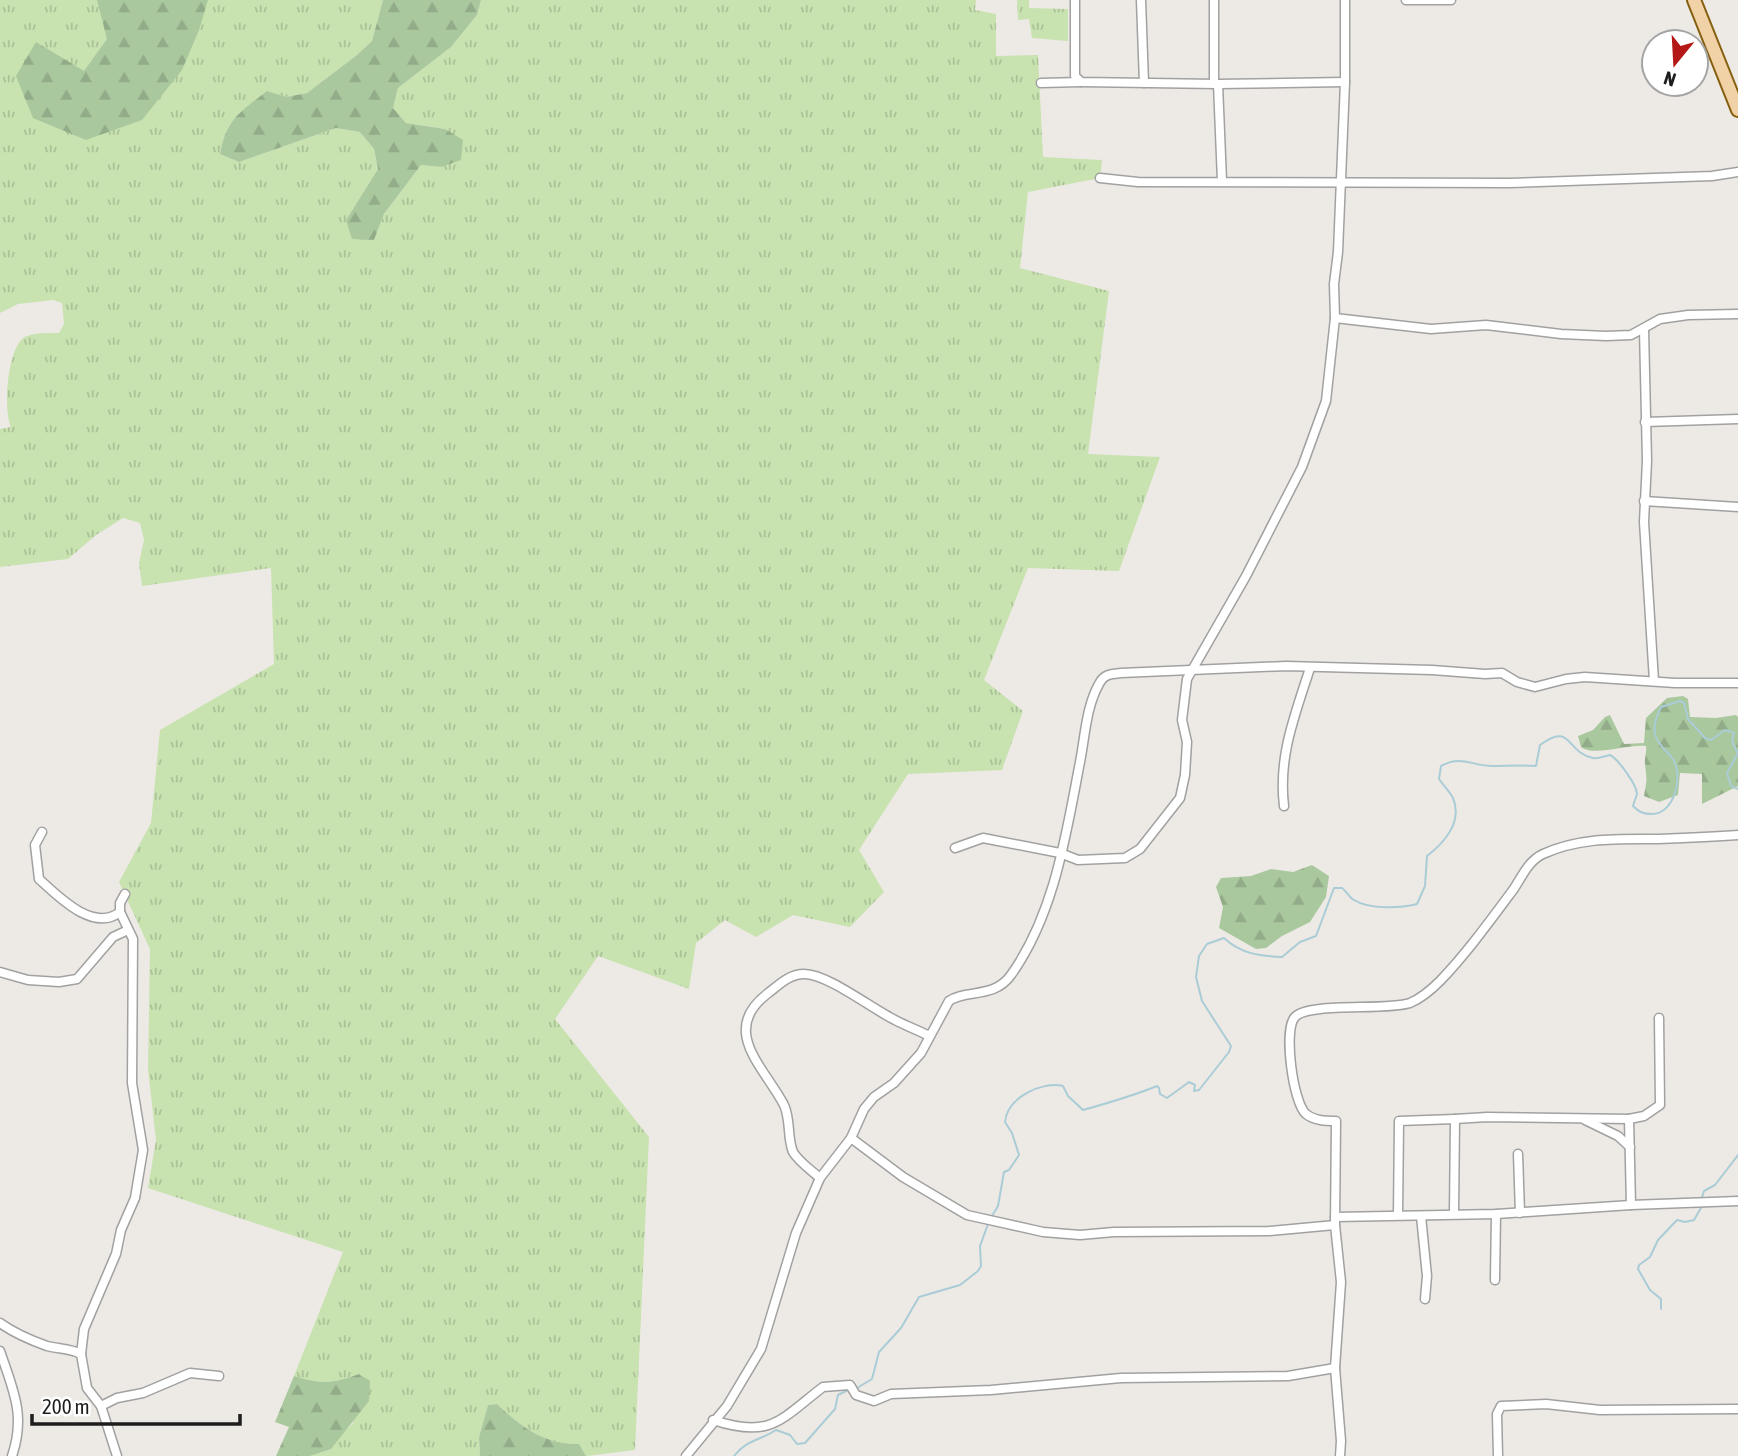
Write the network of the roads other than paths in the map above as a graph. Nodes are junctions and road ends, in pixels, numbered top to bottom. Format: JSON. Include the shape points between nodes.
{"nodes":[{"id":1,"x":1075,"y":0,"type":"edge"},
{"id":2,"x":1141,"y":0,"type":"edge"},
{"id":3,"x":1214,"y":0,"type":"edge"},
{"id":4,"x":1345,"y":0,"type":"edge"},
{"id":5,"x":1406,"y":0,"type":"edge"},
{"id":6,"x":1451,"y":0,"type":"edge"},
{"id":7,"x":1694,"y":0,"type":"edge"},
{"id":8,"x":1081,"y":82,"type":"junction"},
{"id":9,"x":1345,"y":82,"type":"junction"},
{"id":10,"x":1041,"y":83,"type":"dead end"},
{"id":11,"x":1144,"y":83,"type":"junction"},
{"id":12,"x":1216,"y":83,"type":"junction"},
{"id":13,"x":1738,"y":110,"type":"edge"},
{"id":14,"x":1738,"y":172,"type":"edge"},
{"id":15,"x":1100,"y":178,"type":"dead end"},
{"id":16,"x":1222,"y":181,"type":"junction"},
{"id":17,"x":1339,"y":183,"type":"junction"},
{"id":18,"x":1738,"y":314,"type":"edge"},
{"id":19,"x":1335,"y":318,"type":"junction"},
{"id":20,"x":1644,"y":329,"type":"junction"},
{"id":21,"x":1738,"y":419,"type":"edge"},
{"id":22,"x":1645,"y":422,"type":"junction"},
{"id":23,"x":1644,"y":501,"type":"junction"},
{"id":24,"x":1738,"y":507,"type":"edge"},
{"id":25,"x":1310,"y":668,"type":"junction"},
{"id":26,"x":1194,"y":669,"type":"junction"},
{"id":27,"x":1654,"y":681,"type":"junction"},
{"id":28,"x":1738,"y":682,"type":"edge"},
{"id":29,"x":1284,"y":806,"type":"dead end"},
{"id":30,"x":42,"y":832,"type":"dead end"},
{"id":31,"x":1738,"y":835,"type":"edge"},
{"id":32,"x":956,"y":848,"type":"dead end"},
{"id":33,"x":1060,"y":853,"type":"junction"},
{"id":34,"x":125,"y":894,"type":"dead end"},
{"id":35,"x":120,"y":912,"type":"junction"},
{"id":36,"x":128,"y":930,"type":"junction"},
{"id":37,"x":0,"y":972,"type":"edge"},
{"id":38,"x":1659,"y":1018,"type":"dead end"},
{"id":39,"x":929,"y":1036,"type":"junction"},
{"id":40,"x":1579,"y":1118,"type":"junction"},
{"id":41,"x":1455,"y":1119,"type":"junction"},
{"id":42,"x":1629,"y":1119,"type":"junction"},
{"id":43,"x":851,"y":1138,"type":"junction"},
{"id":44,"x":1630,"y":1147,"type":"junction"},
{"id":45,"x":1518,"y":1154,"type":"dead end"},
{"id":46,"x":820,"y":1178,"type":"junction"},
{"id":47,"x":1738,"y":1201,"type":"edge"},
{"id":48,"x":1632,"y":1205,"type":"junction"},
{"id":49,"x":1454,"y":1213,"type":"junction"},
{"id":50,"x":1520,"y":1213,"type":"junction"},
{"id":51,"x":1496,"y":1214,"type":"junction"},
{"id":52,"x":1398,"y":1215,"type":"junction"},
{"id":53,"x":1421,"y":1216,"type":"junction"},
{"id":54,"x":1335,"y":1221,"type":"junction"},
{"id":55,"x":1495,"y":1280,"type":"dead end"},
{"id":56,"x":1425,"y":1299,"type":"dead end"},
{"id":57,"x":0,"y":1323,"type":"edge"},
{"id":58,"x":0,"y":1351,"type":"edge"},
{"id":59,"x":81,"y":1354,"type":"junction"},
{"id":60,"x":1335,"y":1368,"type":"junction"},
{"id":61,"x":219,"y":1376,"type":"dead end"},
{"id":62,"x":101,"y":1406,"type":"junction"},
{"id":63,"x":1738,"y":1409,"type":"edge"},
{"id":64,"x":713,"y":1420,"type":"junction"},
{"id":65,"x":12,"y":1456,"type":"edge"},
{"id":66,"x":117,"y":1456,"type":"edge"},
{"id":67,"x":686,"y":1456,"type":"edge"},
{"id":68,"x":1340,"y":1456,"type":"edge"},
{"id":69,"x":1499,"y":1456,"type":"edge"}],
"edges":[{"from":1,"to":8,"type":"street","via":[[1075,76]]},
{"from":2,"to":11,"type":"street"},
{"from":3,"to":12,"type":"street"},
{"from":4,"to":9,"type":"street"},
{"from":5,"to":6,"type":"street"},
{"from":7,"to":13,"type":"main road"},
{"from":8,"to":10,"type":"street"},
{"from":8,"to":11,"type":"street"},
{"from":9,"to":12,"type":"street"},
{"from":9,"to":17,"type":"street"},
{"from":11,"to":12,"type":"street"},
{"from":12,"to":16,"type":"street"},
{"from":14,"to":17,"type":"street","via":[[1627,180]]},
{"from":15,"to":16,"type":"street"},
{"from":16,"to":17,"type":"street"},
{"from":17,"to":19,"type":"street"},
{"from":18,"to":20,"type":"street","via":[[1660,319]]},
{"from":19,"to":20,"type":"street","via":[[1431,329],[1486,325],[1606,336],[1631,335]]},
{"from":19,"to":26,"type":"street","via":[[1326,401],[1318,429],[1246,576]]},
{"from":20,"to":22,"type":"street"},
{"from":21,"to":22,"type":"street"},
{"from":22,"to":23,"type":"street"},
{"from":23,"to":24,"type":"street"},
{"from":23,"to":27,"type":"street"},
{"from":25,"to":26,"type":"street"},
{"from":25,"to":27,"type":"street","via":[[1502,673],[1535,687],[1585,677]]},
{"from":25,"to":29,"type":"street","via":[[1283,762]]},
{"from":26,"to":33,"type":"street","via":[[1108,674],[1097,686]]},
{"from":26,"to":33,"type":"street","via":[[1183,701],[1185,775],[1172,811],[1140,849],[1125,858],[1088,861]]},
{"from":27,"to":28,"type":"street"},
{"from":30,"to":35,"type":"street","via":[[35,845],[38,879],[92,918],[114,917]]},
{"from":31,"to":54,"type":"street","via":[[1596,840],[1564,846],[1532,861],[1450,971],[1422,997],[1393,1006],[1297,1014],[1290,1028],[1290,1053],[1298,1099],[1313,1118],[1336,1121]]},
{"from":32,"to":33,"type":"street","via":[[983,838]]},
{"from":33,"to":39,"type":"street","via":[[1046,910],[1010,977],[986,992],[949,1001]]},
{"from":34,"to":35,"type":"street"},
{"from":35,"to":36,"type":"street"},
{"from":36,"to":37,"type":"street","via":[[113,937],[77,979],[28,980]]},
{"from":36,"to":59,"type":"street","via":[[133,939],[134,968],[132,1083],[143,1150],[135,1198],[84,1329]]},
{"from":38,"to":42,"type":"street","via":[[1660,1105]]},
{"from":39,"to":43,"type":"street","via":[[906,1070],[869,1103]]},
{"from":39,"to":46,"type":"street","via":[[807,974],[792,975],[760,1000],[748,1017],[748,1047],[785,1107],[792,1149]]},
{"from":40,"to":41,"type":"street"},
{"from":40,"to":42,"type":"street"},
{"from":40,"to":44,"type":"street","via":[[1618,1136]]},
{"from":41,"to":49,"type":"street"},
{"from":41,"to":52,"type":"street","via":[[1399,1121]]},
{"from":42,"to":44,"type":"street"},
{"from":43,"to":46,"type":"street"},
{"from":43,"to":54,"type":"street","via":[[903,1177],[967,1215],[1043,1232],[1269,1231]]},
{"from":44,"to":48,"type":"street"},
{"from":45,"to":50,"type":"street"},
{"from":46,"to":64,"type":"street","via":[[796,1233],[761,1349],[727,1406]]},
{"from":47,"to":48,"type":"street"},
{"from":48,"to":50,"type":"street"},
{"from":49,"to":51,"type":"street"},
{"from":49,"to":53,"type":"street"},
{"from":50,"to":51,"type":"street"},
{"from":51,"to":55,"type":"street"},
{"from":52,"to":53,"type":"street"},
{"from":52,"to":54,"type":"street"},
{"from":53,"to":56,"type":"street"},
{"from":54,"to":60,"type":"street","via":[[1341,1282]]},
{"from":57,"to":59,"type":"street","via":[[44,1345]]},
{"from":58,"to":65,"type":"street","via":[[20,1423]]},
{"from":59,"to":62,"type":"street","via":[[87,1388]]},
{"from":60,"to":64,"type":"street","via":[[1287,1376],[1121,1378],[891,1394],[874,1401],[852,1389],[823,1387],[761,1429],[735,1428]]},
{"from":60,"to":68,"type":"street"},
{"from":61,"to":62,"type":"street","via":[[190,1373]]},
{"from":62,"to":66,"type":"street"},
{"from":63,"to":69,"type":"street","via":[[1501,1406],[1497,1414]]},
{"from":64,"to":67,"type":"street"}]}
